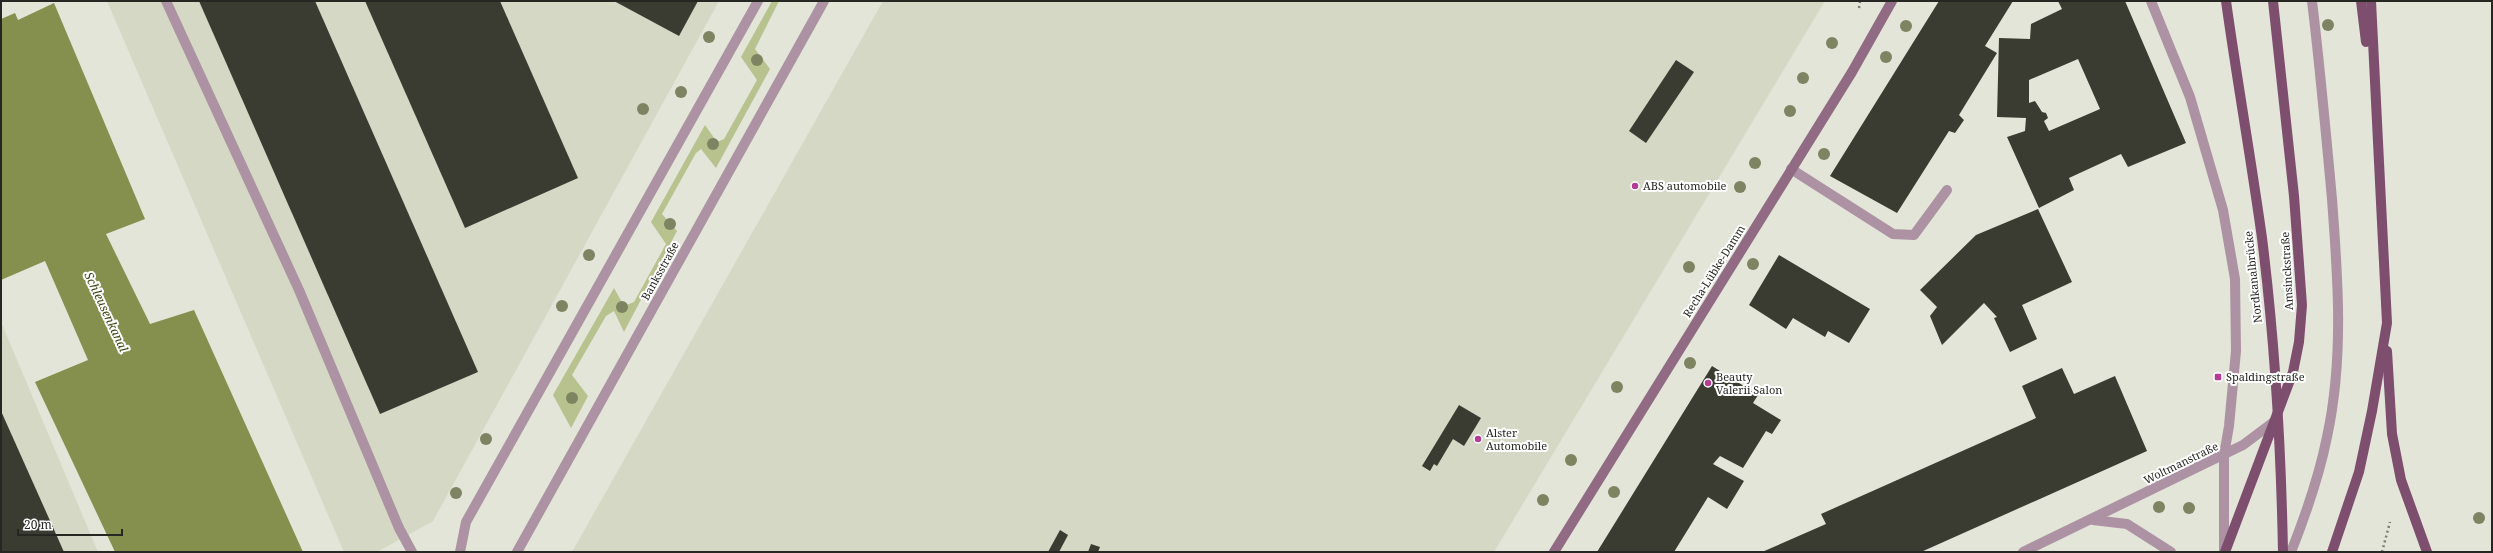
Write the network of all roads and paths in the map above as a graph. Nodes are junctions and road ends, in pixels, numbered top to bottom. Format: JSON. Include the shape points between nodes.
{"nodes":[{"id":1,"x":166,"y":1,"type":"edge"},
{"id":2,"x":758,"y":1,"type":"edge"},
{"id":3,"x":824,"y":1,"type":"edge"},
{"id":4,"x":1892,"y":1,"type":"edge"},
{"id":5,"x":2151,"y":1,"type":"edge"},
{"id":6,"x":2226,"y":1,"type":"edge"},
{"id":7,"x":2273,"y":1,"type":"edge"},
{"id":8,"x":2312,"y":1,"type":"edge"},
{"id":9,"x":2361,"y":1,"type":"edge"},
{"id":10,"x":2371,"y":1,"type":"edge"},
{"id":11,"x":2375,"y":108,"type":"junction"},
{"id":12,"x":1791,"y":169,"type":"junction"},
{"id":13,"x":1947,"y":190,"type":"dead end"},
{"id":14,"x":2386,"y":323,"type":"junction"},
{"id":15,"x":2275,"y":421,"type":"junction"},
{"id":16,"x":2224,"y":455,"type":"junction"},
{"id":17,"x":2093,"y":520,"type":"junction"},
{"id":18,"x":412,"y":552,"type":"edge"},
{"id":19,"x":460,"y":552,"type":"edge"},
{"id":20,"x":516,"y":552,"type":"edge"},
{"id":21,"x":1554,"y":552,"type":"edge"},
{"id":22,"x":2023,"y":552,"type":"edge"},
{"id":23,"x":2171,"y":552,"type":"edge"},
{"id":24,"x":2225,"y":552,"type":"edge"},
{"id":25,"x":2283,"y":552,"type":"edge"},
{"id":26,"x":2291,"y":552,"type":"edge"},
{"id":27,"x":2332,"y":552,"type":"edge"},
{"id":28,"x":2427,"y":552,"type":"edge"}],
"edges":[{"from":1,"to":18,"type":"street","via":[[299,290],[399,528]]},
{"from":2,"to":19,"type":"street","via":[[466,522]]},
{"from":3,"to":20,"type":"street","name":"Banksstraße"},
{"from":4,"to":12,"type":"main road","name":"Recha-Lübke-Damm","via":[[1852,72]]},
{"from":5,"to":16,"type":"street","name":"Amsinckstraße","via":[[2190,97],[2223,210],[2235,279],[2236,351]]},
{"from":6,"to":25,"type":"main road","name":"Nordkanalbrücke","bridge":true,"via":[[2262,238],[2276,370]]},
{"from":7,"to":15,"type":"main road","name":"Amsinckstraße","via":[[2294,196],[2302,305],[2293,372]]},
{"from":8,"to":26,"type":"street","via":[[2336,255],[2339,327],[2328,436],[2312,501]]},
{"from":9,"to":11,"type":"main road"},
{"from":10,"to":11,"type":"main road"},
{"from":11,"to":14,"type":"main road","via":[[2384,237]]},
{"from":12,"to":13,"type":"street","via":[[1893,234],[1914,235]]},
{"from":12,"to":21,"type":"main road","name":"Recha-Lübke-Damm"},
{"from":14,"to":27,"type":"main road","via":[[2359,472]]},
{"from":14,"to":28,"type":"main road","via":[[2387,386],[2392,434],[2401,480]]},
{"from":15,"to":16,"type":"street","name":"Woltmanstraße","via":[[2243,445]]},
{"from":15,"to":24,"type":"main road","name":"Amsinckstraße"},
{"from":16,"to":17,"type":"street","name":"Woltmanstraße"},
{"from":16,"to":24,"type":"street","name":"Amsinckstraße"},
{"from":17,"to":22,"type":"street","name":"Woltmanstraße"},
{"from":17,"to":23,"type":"street","via":[[2127,524]]}]}
